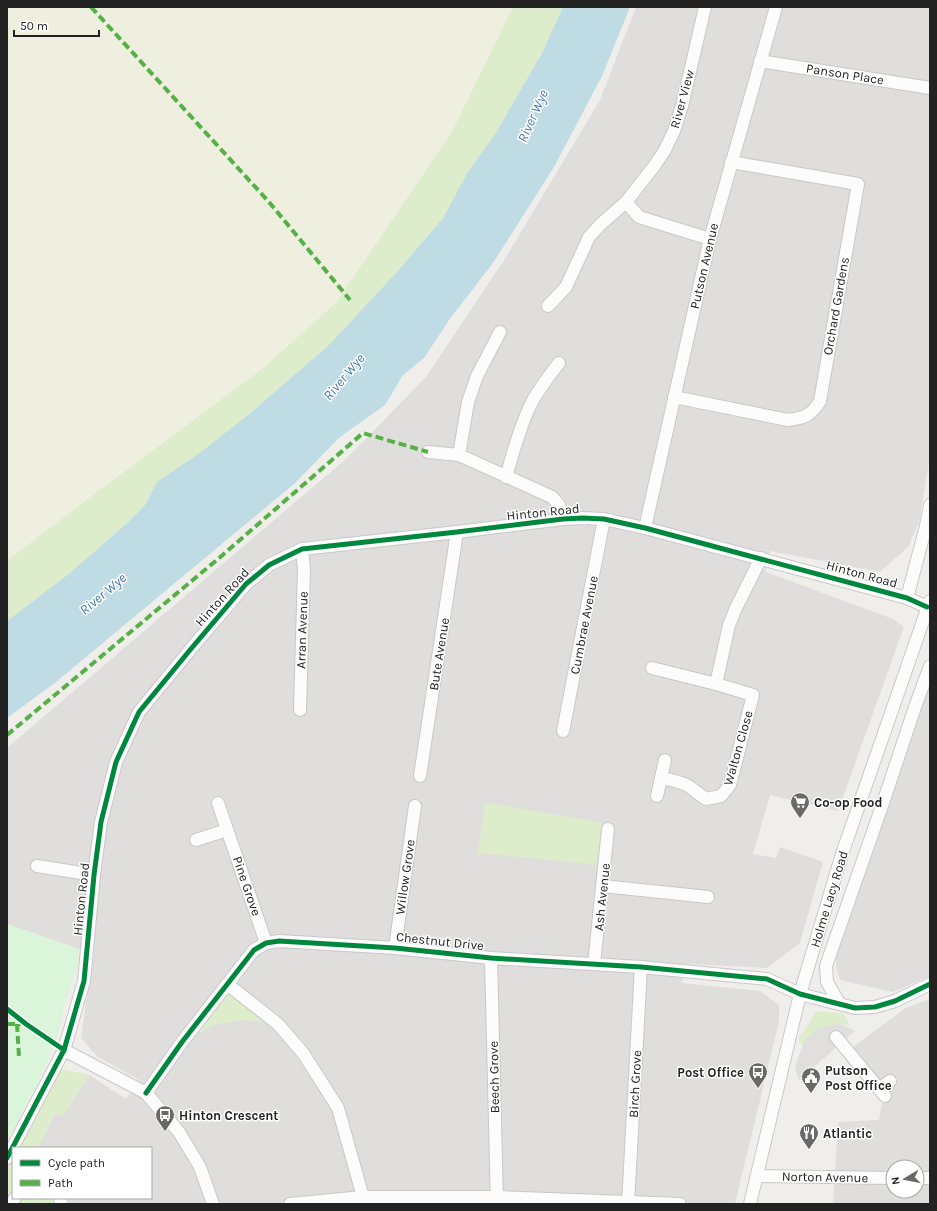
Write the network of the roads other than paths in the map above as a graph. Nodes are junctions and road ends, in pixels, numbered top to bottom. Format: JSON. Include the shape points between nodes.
{"nodes":[{"id":1,"x":705,"y":7,"type":"edge"},
{"id":2,"x":776,"y":7,"type":"edge"},
{"id":3,"x":760,"y":62,"type":"junction"},
{"id":4,"x":930,"y":88,"type":"edge"},
{"id":5,"x":731,"y":162,"type":"junction"},
{"id":6,"x":626,"y":202,"type":"junction"},
{"id":7,"x":710,"y":239,"type":"junction"},
{"id":8,"x":548,"y":306,"type":"dead end"},
{"id":9,"x":500,"y":332,"type":"dead end"},
{"id":10,"x":559,"y":363,"type":"dead end"},
{"id":11,"x":674,"y":397,"type":"junction"},
{"id":12,"x":428,"y":452,"type":"dead end"},
{"id":13,"x":459,"y":455,"type":"junction"},
{"id":14,"x":506,"y":476,"type":"junction"},
{"id":15,"x":930,"y":505,"type":"edge"},
{"id":16,"x":563,"y":519,"type":"junction"},
{"id":17,"x":604,"y":519,"type":"junction"},
{"id":18,"x":645,"y":528,"type":"junction"},
{"id":19,"x":457,"y":532,"type":"junction"},
{"id":20,"x":302,"y":549,"type":"junction"},
{"id":21,"x":761,"y":558,"type":"junction"},
{"id":22,"x":907,"y":598,"type":"junction"},
{"id":23,"x":929,"y":604,"type":"edge"},
{"id":24,"x":930,"y":666,"type":"edge"},
{"id":25,"x":652,"y":668,"type":"dead end"},
{"id":26,"x":716,"y":684,"type":"junction"},
{"id":27,"x":300,"y":710,"type":"dead end"},
{"id":28,"x":563,"y":731,"type":"dead end"},
{"id":29,"x":665,"y":760,"type":"dead end"},
{"id":30,"x":420,"y":776,"type":"dead end"},
{"id":31,"x":661,"y":778,"type":"junction"},
{"id":32,"x":657,"y":796,"type":"dead end"},
{"id":33,"x":218,"y":803,"type":"dead end"},
{"id":34,"x":415,"y":806,"type":"dead end"},
{"id":35,"x":608,"y":829,"type":"dead end"},
{"id":36,"x":228,"y":830,"type":"junction"},
{"id":37,"x":196,"y":840,"type":"dead end"},
{"id":38,"x":37,"y":866,"type":"dead end"},
{"id":39,"x":94,"y":875,"type":"junction"},
{"id":40,"x":603,"y":886,"type":"junction"},
{"id":41,"x":708,"y":897,"type":"dead end"},
{"id":42,"x":266,"y":943,"type":"junction"},
{"id":43,"x":395,"y":948,"type":"junction"},
{"id":44,"x":491,"y":958,"type":"junction"},
{"id":45,"x":594,"y":964,"type":"junction"},
{"id":46,"x":641,"y":967,"type":"junction"},
{"id":47,"x":227,"y":984,"type":"junction"},
{"id":48,"x":930,"y":984,"type":"edge"},
{"id":49,"x":800,"y":994,"type":"junction"},
{"id":50,"x":838,"y":1003,"type":"junction"},
{"id":51,"x":836,"y":1037,"type":"dead end"},
{"id":52,"x":64,"y":1050,"type":"junction"},
{"id":53,"x":890,"y":1081,"type":"dead end"},
{"id":54,"x":146,"y":1092,"type":"junction"},
{"id":55,"x":13,"y":1147,"type":"edge"},
{"id":56,"x":12,"y":1149,"type":"edge"},
{"id":57,"x":7,"y":1158,"type":"edge"},
{"id":58,"x":757,"y":1176,"type":"junction"},
{"id":59,"x":885,"y":1178,"type":"edge"},
{"id":60,"x":363,"y":1200,"type":"edge"},
{"id":61,"x":497,"y":1201,"type":"edge"},
{"id":62,"x":628,"y":1203,"type":"edge"},
{"id":63,"x":214,"y":1204,"type":"edge"},
{"id":64,"x":290,"y":1204,"type":"edge"},
{"id":65,"x":680,"y":1204,"type":"edge"},
{"id":66,"x":750,"y":1204,"type":"edge"}],
"edges":[{"from":1,"to":6,"type":"street","name":"River View","via":[[674,130],[655,165]]},
{"from":2,"to":3,"type":"street","name":"Putson Avenue"},
{"from":3,"to":4,"type":"street","name":"Panson Place"},
{"from":3,"to":5,"type":"street","name":"Putson Avenue"},
{"from":5,"to":7,"type":"street","name":"Putson Avenue"},
{"from":5,"to":11,"type":"street","name":"Orchard Gardens","via":[[858,184],[820,401],[814,411],[802,418],[788,420]]},
{"from":6,"to":7,"type":"street","via":[[639,217]]},
{"from":6,"to":8,"type":"street","name":"River View","via":[[589,237],[566,287]]},
{"from":7,"to":11,"type":"street","name":"Putson Avenue"},
{"from":9,"to":13,"type":"street","via":[[477,376],[470,396]]},
{"from":10,"to":14,"type":"street","via":[[530,406]]},
{"from":11,"to":18,"type":"street","name":"Putson Avenue"},
{"from":12,"to":13,"type":"street"},
{"from":13,"to":14,"type":"street"},
{"from":14,"to":16,"type":"street","via":[[552,497],[559,505]]},
{"from":15,"to":22,"type":"street"},
{"from":16,"to":17,"type":"street","name":"Hinton Road"},
{"from":16,"to":19,"type":"street","name":"Hinton Road"},
{"from":17,"to":18,"type":"street","name":"Hinton Road"},
{"from":17,"to":28,"type":"street","name":"Cumbrae Avenue"},
{"from":18,"to":21,"type":"street","name":"Hinton Road"},
{"from":19,"to":20,"type":"street","name":"Hinton Road"},
{"from":19,"to":30,"type":"street","name":"Bute Avenue"},
{"from":20,"to":27,"type":"street","name":"Arran Avenue","via":[[304,569]]},
{"from":20,"to":39,"type":"street","name":"Hinton Road","via":[[269,565],[246,584],[140,712],[116,762],[102,822]]},
{"from":21,"to":22,"type":"street","name":"Hinton Road"},
{"from":21,"to":26,"type":"street","via":[[736,608]]},
{"from":22,"to":23,"type":"street","name":"Hinton Road"},
{"from":23,"to":49,"type":"street","name":"Holme Lacy Road","via":[[842,854]]},
{"from":24,"to":50,"type":"street","name":"Holme Lacy Road","via":[[826,966],[827,982]]},
{"from":25,"to":26,"type":"street","name":"Walton Close"},
{"from":26,"to":31,"type":"street","name":"Walton Close","via":[[753,694],[730,784],[721,796],[706,799],[680,782]]},
{"from":29,"to":31,"type":"street"},
{"from":31,"to":32,"type":"street"},
{"from":33,"to":36,"type":"street","name":"Pine Grove"},
{"from":34,"to":43,"type":"street","name":"Willow Grove"},
{"from":35,"to":40,"type":"street","name":"Ash Avenue"},
{"from":36,"to":37,"type":"street"},
{"from":36,"to":42,"type":"street","name":"Pine Grove"},
{"from":38,"to":39,"type":"street"},
{"from":39,"to":52,"type":"street","name":"Hinton Road","via":[[84,981]]},
{"from":40,"to":41,"type":"street"},
{"from":40,"to":45,"type":"street","name":"Ash Avenue"},
{"from":42,"to":43,"type":"street","name":"Chestnut Drive","via":[[279,941]]},
{"from":42,"to":47,"type":"street","via":[[254,950]]},
{"from":43,"to":44,"type":"street","name":"Chestnut Drive"},
{"from":44,"to":45,"type":"street","name":"Chestnut Drive"},
{"from":44,"to":61,"type":"street","name":"Beech Grove"},
{"from":45,"to":46,"type":"street","name":"Chestnut Drive"},
{"from":46,"to":49,"type":"street","name":"Chestnut Drive","via":[[767,980]]},
{"from":46,"to":62,"type":"street","name":"Birch Grove"},
{"from":47,"to":54,"type":"street"},
{"from":47,"to":60,"type":"street","via":[[278,1024],[303,1053],[338,1108]]},
{"from":48,"to":50,"type":"street","name":"Chestnut Drive","via":[[895,1001],[875,1007],[855,1008]]},
{"from":49,"to":50,"type":"street","name":"Chestnut Drive"},
{"from":49,"to":58,"type":"street","name":"Holme Lacy Road"},
{"from":51,"to":53,"type":"street","via":[[882,1092]]},
{"from":52,"to":54,"type":"street"},
{"from":52,"to":55,"type":"street","name":"Hinton Road"},
{"from":54,"to":63,"type":"street","via":[[183,1138],[200,1167]]},
{"from":56,"to":57,"type":"street","name":"Hinton Road"},
{"from":58,"to":59,"type":"street","name":"Norton Avenue"},
{"from":58,"to":66,"type":"street","name":"Holme Lacy Road"},
{"from":60,"to":61,"type":"street"},
{"from":60,"to":64,"type":"street"},
{"from":61,"to":62,"type":"street"},
{"from":62,"to":65,"type":"street"}]}
